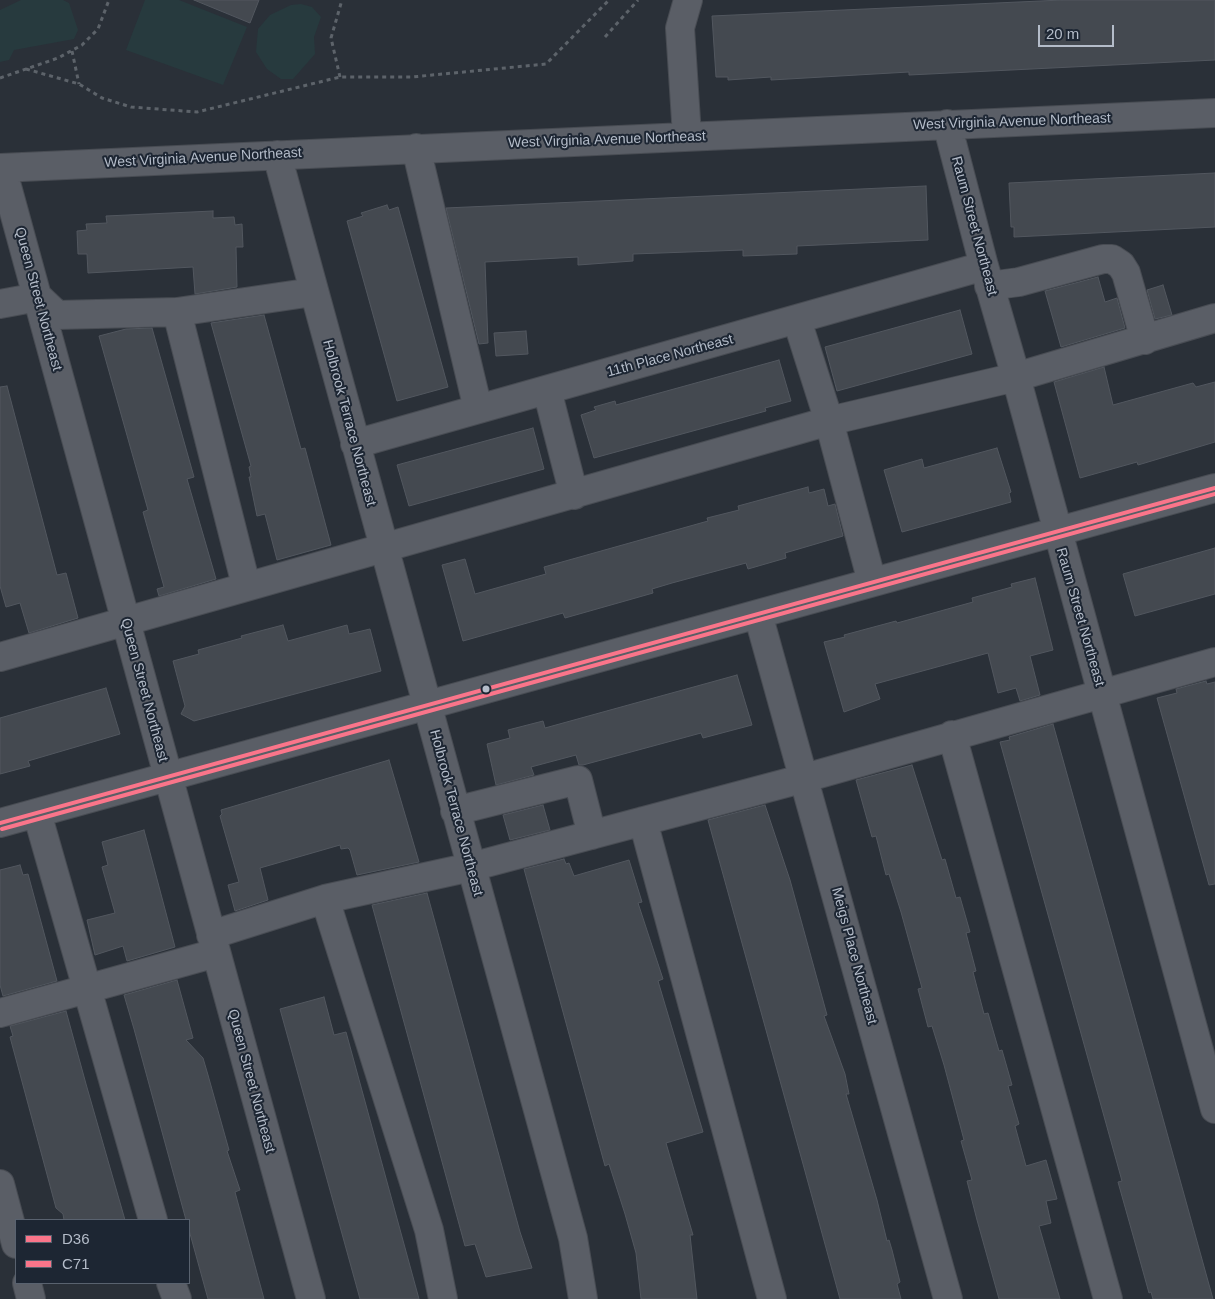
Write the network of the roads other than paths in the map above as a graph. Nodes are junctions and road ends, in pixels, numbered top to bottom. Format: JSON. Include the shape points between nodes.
{"nodes":[{"id":1,"x":688,"y":0,"type":"edge"},
{"id":2,"x":1215,"y":113,"type":"edge"},
{"id":3,"x":947,"y":124,"type":"junction"},
{"id":4,"x":687,"y":136,"type":"junction"},
{"id":5,"x":416,"y":148,"type":"junction"},
{"id":6,"x":277,"y":155,"type":"junction"},
{"id":7,"x":1,"y":168,"type":"edge"},
{"id":8,"x":987,"y":276,"type":"junction"},
{"id":9,"x":313,"y":292,"type":"junction"},
{"id":10,"x":38,"y":297,"type":"junction"},
{"id":11,"x":0,"y":304,"type":"edge"},
{"id":12,"x":177,"y":312,"type":"junction"},
{"id":13,"x":1215,"y":318,"type":"edge"},
{"id":14,"x":797,"y":320,"type":"junction"},
{"id":15,"x":1145,"y":340,"type":"junction"},
{"id":16,"x":1016,"y":377,"type":"junction"},
{"id":17,"x":547,"y":390,"type":"junction"},
{"id":18,"x":478,"y":409,"type":"junction"},
{"id":19,"x":829,"y":421,"type":"junction"},
{"id":20,"x":355,"y":444,"type":"junction"},
{"id":21,"x":1215,"y":488,"type":"edge"},
{"id":22,"x":574,"y":495,"type":"junction"},
{"id":23,"x":1056,"y":532,"type":"junction"},
{"id":24,"x":384,"y":548,"type":"junction"},
{"id":25,"x":872,"y":582,"type":"junction"},
{"id":26,"x":246,"y":586,"type":"junction"},
{"id":27,"x":758,"y":614,"type":"junction"},
{"id":28,"x":125,"y":621,"type":"junction"},
{"id":29,"x":0,"y":655,"type":"edge"},
{"id":30,"x":1215,"y":662,"type":"edge"},
{"id":31,"x":1101,"y":692,"type":"junction"},
{"id":32,"x":426,"y":705,"type":"junction"},
{"id":33,"x":952,"y":736,"type":"junction"},
{"id":34,"x":168,"y":777,"type":"junction"},
{"id":35,"x":805,"y":778,"type":"junction"},
{"id":36,"x":455,"y":811,"type":"junction"},
{"id":37,"x":37,"y":813,"type":"junction"},
{"id":38,"x":643,"y":821,"type":"junction"},
{"id":39,"x":0,"y":823,"type":"edge"},
{"id":40,"x":592,"y":835,"type":"junction"},
{"id":41,"x":471,"y":867,"type":"junction"},
{"id":42,"x":325,"y":899,"type":"junction"},
{"id":43,"x":214,"y":944,"type":"junction"},
{"id":44,"x":87,"y":989,"type":"junction"},
{"id":45,"x":0,"y":1013,"type":"edge"},
{"id":46,"x":1215,"y":1109,"type":"edge"},
{"id":47,"x":0,"y":1184,"type":"edge"},
{"id":48,"x":153,"y":1219,"type":"edge"},
{"id":49,"x":15,"y":1240,"type":"edge"},
{"id":50,"x":27,"y":1284,"type":"edge"},
{"id":51,"x":171,"y":1284,"type":"edge"},
{"id":52,"x":32,"y":1299,"type":"edge"},
{"id":53,"x":177,"y":1299,"type":"edge"},
{"id":54,"x":312,"y":1299,"type":"edge"},
{"id":55,"x":443,"y":1299,"type":"edge"},
{"id":56,"x":583,"y":1299,"type":"edge"},
{"id":57,"x":772,"y":1299,"type":"edge"},
{"id":58,"x":948,"y":1299,"type":"edge"},
{"id":59,"x":1108,"y":1299,"type":"edge"}],
"edges":[{"from":1,"to":4,"type":"street","via":[[680,28]]},
{"from":2,"to":3,"type":"street","name":"West Virginia Avenue Northeast"},
{"from":3,"to":4,"type":"street","name":"West Virginia Avenue Northeast"},
{"from":3,"to":8,"type":"street","name":"Raum Street Northeast"},
{"from":4,"to":5,"type":"street","name":"West Virginia Avenue Northeast"},
{"from":5,"to":6,"type":"street","name":"West Virginia Avenue Northeast"},
{"from":5,"to":18,"type":"street"},
{"from":6,"to":7,"type":"street","name":"West Virginia Avenue Northeast"},
{"from":6,"to":9,"type":"street","name":"Holbrook Terrace Northeast"},
{"from":7,"to":10,"type":"street","name":"Queen Street Northeast"},
{"from":8,"to":14,"type":"street","name":"11th Place Northeast"},
{"from":8,"to":15,"type":"street","name":"11th Place Northeast","via":[[1019,282],[1112,259],[1126,273]]},
{"from":8,"to":16,"type":"street","name":"Raum Street Northeast"},
{"from":9,"to":12,"type":"street"},
{"from":9,"to":20,"type":"street","name":"Holbrook Terrace Northeast"},
{"from":10,"to":11,"type":"street"},
{"from":10,"to":12,"type":"street","via":[[58,315]]},
{"from":10,"to":28,"type":"street","name":"Queen Street Northeast"},
{"from":12,"to":26,"type":"street"},
{"from":13,"to":15,"type":"street"},
{"from":14,"to":17,"type":"street","name":"11th Place Northeast"},
{"from":14,"to":19,"type":"street"},
{"from":15,"to":16,"type":"street"},
{"from":16,"to":19,"type":"street"},
{"from":16,"to":23,"type":"street","name":"Raum Street Northeast"},
{"from":17,"to":18,"type":"street","name":"11th Place Northeast"},
{"from":17,"to":22,"type":"street"},
{"from":18,"to":20,"type":"street","name":"11th Place Northeast"},
{"from":19,"to":22,"type":"street"},
{"from":19,"to":25,"type":"street"},
{"from":20,"to":24,"type":"street","name":"Holbrook Terrace Northeast"},
{"from":21,"to":23,"type":"street"},
{"from":22,"to":24,"type":"street"},
{"from":23,"to":25,"type":"street"},
{"from":23,"to":31,"type":"street","name":"Raum Street Northeast"},
{"from":24,"to":26,"type":"street"},
{"from":24,"to":32,"type":"street","name":"Holbrook Terrace Northeast"},
{"from":25,"to":27,"type":"street"},
{"from":26,"to":28,"type":"street"},
{"from":27,"to":32,"type":"street"},
{"from":27,"to":35,"type":"street","name":"Meigs Place Northeast"},
{"from":28,"to":29,"type":"street"},
{"from":28,"to":34,"type":"street","name":"Queen Street Northeast"},
{"from":30,"to":31,"type":"street"},
{"from":31,"to":33,"type":"street"},
{"from":31,"to":46,"type":"street","name":"Raum Street Northeast"},
{"from":32,"to":34,"type":"street"},
{"from":32,"to":36,"type":"street","name":"Holbrook Terrace Northeast"},
{"from":33,"to":35,"type":"street"},
{"from":33,"to":59,"type":"street"},
{"from":34,"to":37,"type":"street"},
{"from":34,"to":43,"type":"street","name":"Queen Street Northeast"},
{"from":35,"to":38,"type":"street"},
{"from":35,"to":58,"type":"street","name":"Meigs Place Northeast"},
{"from":36,"to":40,"type":"street","via":[[578,780]]},
{"from":36,"to":41,"type":"street","name":"Holbrook Terrace Northeast"},
{"from":37,"to":39,"type":"street"},
{"from":37,"to":44,"type":"street"},
{"from":38,"to":40,"type":"street"},
{"from":38,"to":57,"type":"street"},
{"from":40,"to":41,"type":"street"},
{"from":41,"to":42,"type":"street"},
{"from":41,"to":56,"type":"street","name":"Holbrook Terrace Northeast","via":[[573,1238]]},
{"from":42,"to":43,"type":"street"},
{"from":42,"to":55,"type":"street","via":[[429,1230]]},
{"from":43,"to":44,"type":"street"},
{"from":43,"to":54,"type":"street","name":"Queen Street Northeast"},
{"from":44,"to":45,"type":"street"},
{"from":44,"to":48,"type":"street"},
{"from":47,"to":49,"type":"street"},
{"from":50,"to":52,"type":"street"},
{"from":51,"to":53,"type":"street"}]}
